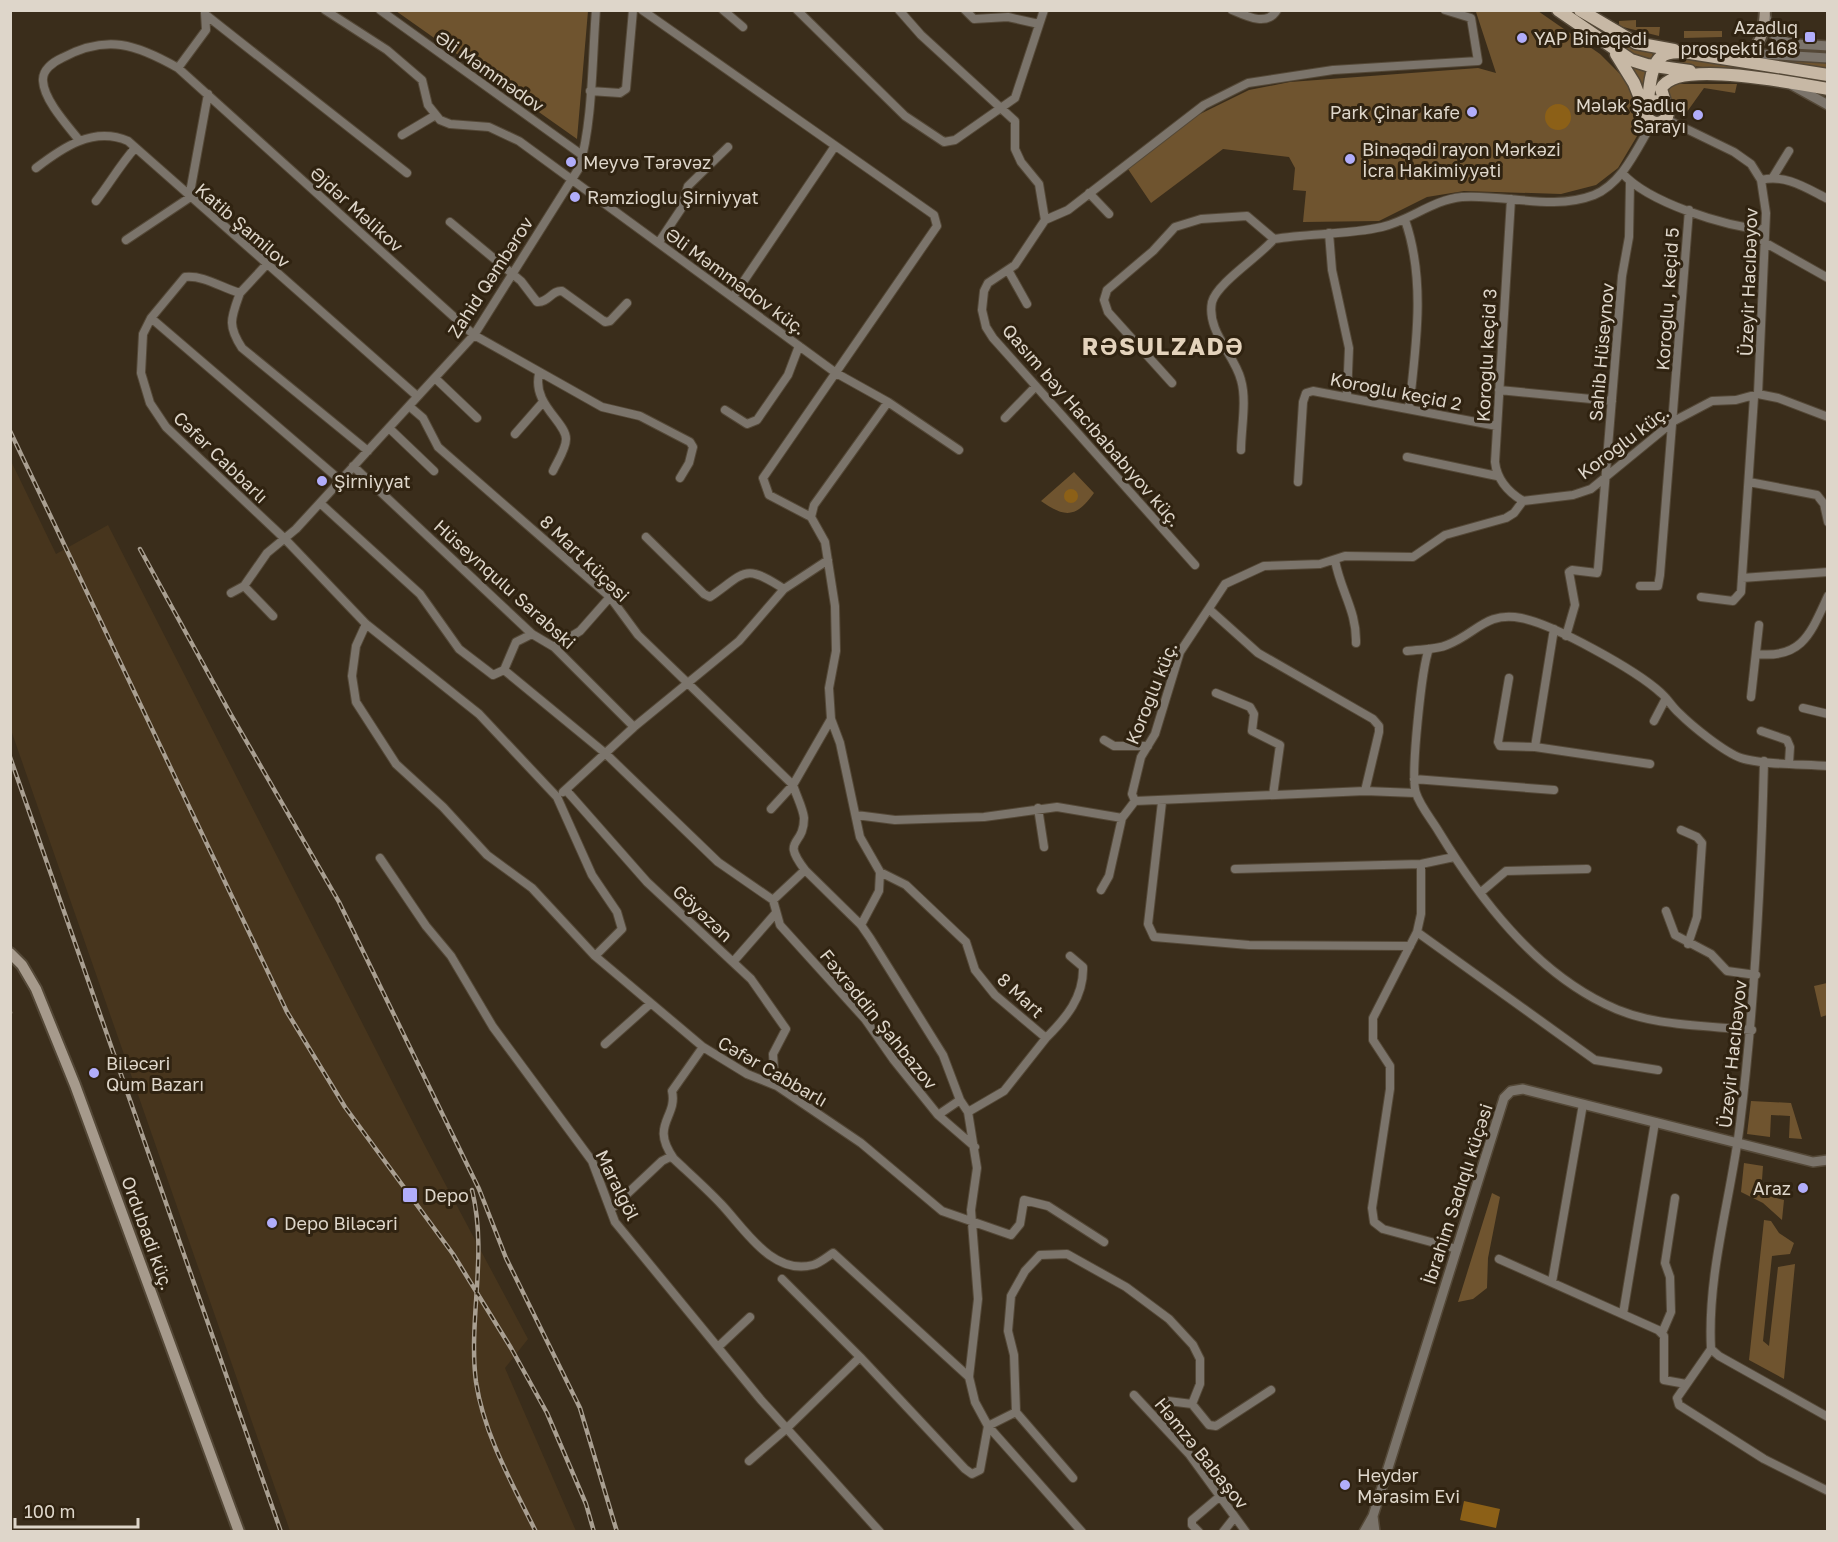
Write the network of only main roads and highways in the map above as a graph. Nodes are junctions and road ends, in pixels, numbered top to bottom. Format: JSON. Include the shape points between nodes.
{"nodes":[{"id":1,"x":1558,"y":10,"type":"edge"},
{"id":2,"x":1580,"y":10,"type":"edge"},
{"id":3,"x":1765,"y":11,"type":"edge"},
{"id":4,"x":1609,"y":46,"type":"junction"},
{"id":5,"x":1688,"y":52,"type":"junction"},
{"id":6,"x":1655,"y":67,"type":"junction"},
{"id":7,"x":1709,"y":73,"type":"junction"},
{"id":8,"x":1827,"y":75,"type":"edge"},
{"id":9,"x":1827,"y":89,"type":"edge"},
{"id":10,"x":1666,"y":105,"type":"junction"},
{"id":11,"x":1649,"y":116,"type":"junction"},
{"id":12,"x":10,"y":953,"type":"edge"},
{"id":13,"x":239,"y":1532,"type":"edge"}],
"edges":[{"from":1,"to":4,"type":"main road"},
{"from":2,"to":5,"type":"main road","via":[[1636,42]]},
{"from":3,"to":5,"type":"main road","via":[[1759,44],[1734,53]]},
{"from":4,"to":6,"type":"main road","via":[[1631,60]]},
{"from":4,"to":11,"type":"main road","via":[[1629,73]]},
{"from":5,"to":6,"type":"main road","via":[[1665,54]]},
{"from":5,"to":8,"type":"main road"},
{"from":6,"to":7,"type":"main road"},
{"from":6,"to":11,"type":"main road"},
{"from":7,"to":9,"type":"main road"},
{"from":7,"to":10,"type":"main road","via":[[1666,81],[1661,89]]},
{"from":10,"to":11,"type":"main road","via":[[1654,102]]},
{"from":10,"to":11,"type":"main road","via":[[1666,119],[1660,123]]},
{"from":12,"to":13,"type":"main road","name":"Ordubadi küç.","via":[[36,989],[75,1085]]}]}
